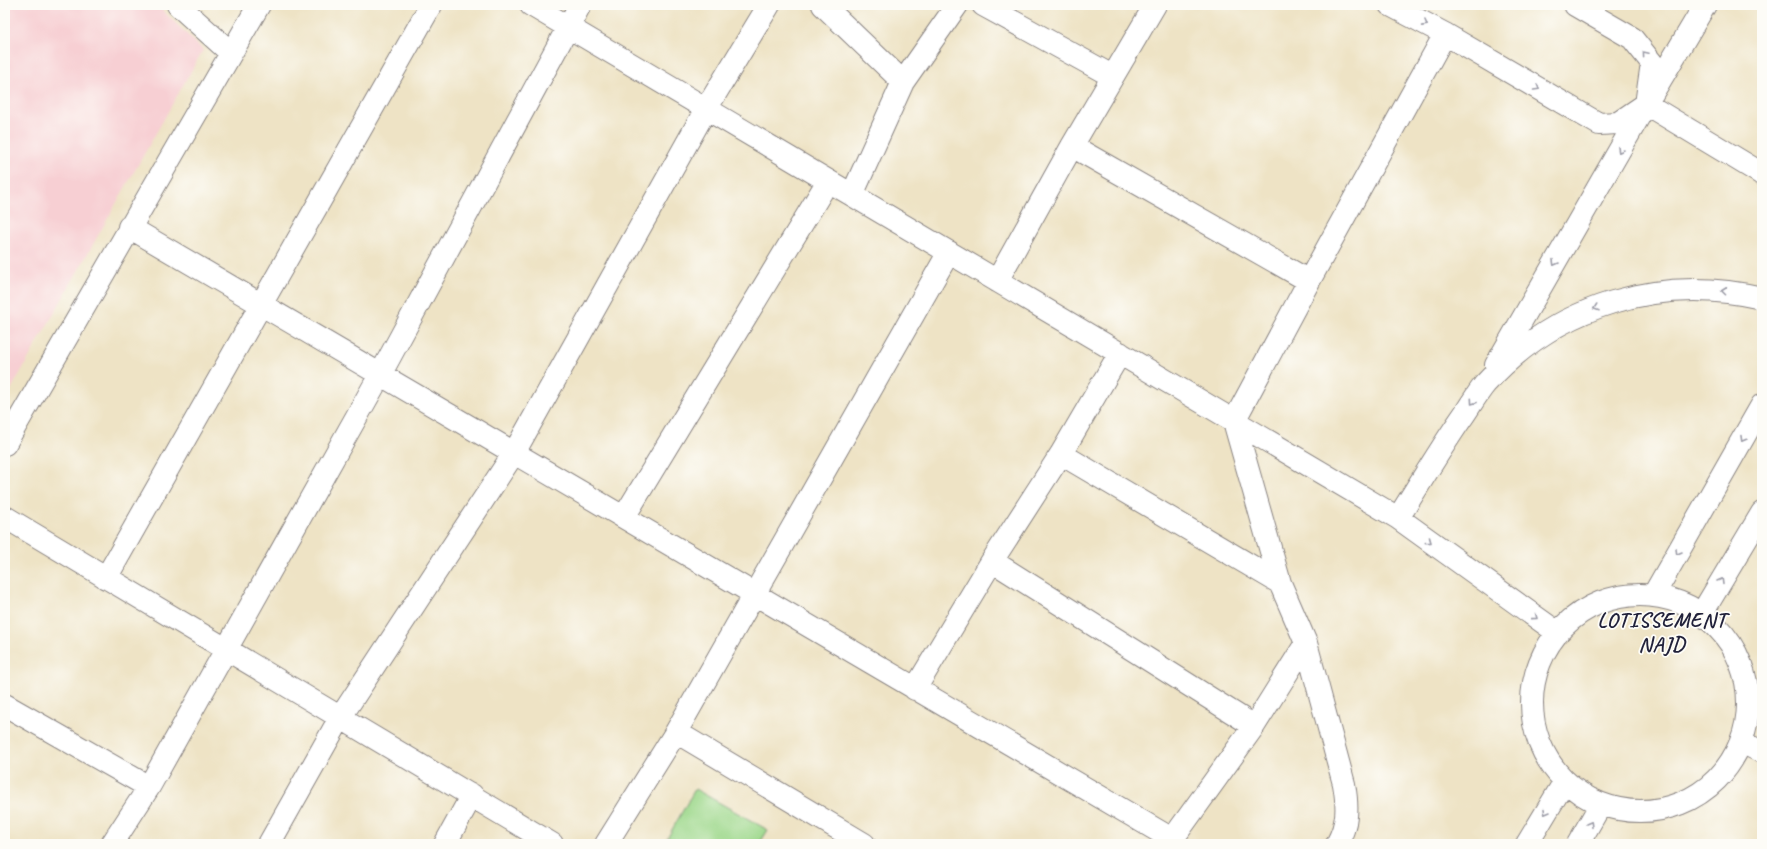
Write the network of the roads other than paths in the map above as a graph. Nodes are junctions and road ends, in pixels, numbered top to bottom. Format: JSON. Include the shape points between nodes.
{"nodes":[{"id":1,"x":178,"y":5,"type":"edge"},
{"id":2,"x":259,"y":5,"type":"edge"},
{"id":3,"x":430,"y":5,"type":"edge"},
{"id":4,"x":531,"y":5,"type":"edge"},
{"id":5,"x":580,"y":5,"type":"edge"},
{"id":6,"x":769,"y":5,"type":"edge"},
{"id":7,"x":823,"y":5,"type":"edge"},
{"id":8,"x":957,"y":5,"type":"edge"},
{"id":9,"x":983,"y":5,"type":"edge"},
{"id":10,"x":1155,"y":5,"type":"edge"},
{"id":11,"x":1390,"y":5,"type":"edge"},
{"id":12,"x":1575,"y":5,"type":"edge"},
{"id":13,"x":1705,"y":5,"type":"edge"},
{"id":14,"x":568,"y":27,"type":"junction"},
{"id":15,"x":1444,"y":34,"type":"junction"},
{"id":16,"x":231,"y":53,"type":"junction"},
{"id":17,"x":1112,"y":76,"type":"junction"},
{"id":18,"x":903,"y":82,"type":"junction"},
{"id":19,"x":1646,"y":104,"type":"junction"},
{"id":20,"x":706,"y":109,"type":"junction"},
{"id":21,"x":1072,"y":146,"type":"junction"},
{"id":22,"x":1762,"y":174,"type":"edge"},
{"id":23,"x":828,"y":181,"type":"junction"},
{"id":24,"x":852,"y":195,"type":"junction"},
{"id":25,"x":129,"y":227,"type":"junction"},
{"id":26,"x":949,"y":252,"type":"junction"},
{"id":27,"x":1309,"y":280,"type":"junction"},
{"id":28,"x":997,"y":281,"type":"junction"},
{"id":29,"x":1762,"y":298,"type":"edge"},
{"id":30,"x":261,"y":305,"type":"junction"},
{"id":31,"x":1120,"y":354,"type":"junction"},
{"id":32,"x":380,"y":375,"type":"junction"},
{"id":33,"x":1485,"y":385,"type":"junction"},
{"id":34,"x":1762,"y":406,"type":"edge"},
{"id":35,"x":1234,"y":421,"type":"junction"},
{"id":36,"x":5,"y":444,"type":"edge"},
{"id":37,"x":514,"y":453,"type":"junction"},
{"id":38,"x":1061,"y":454,"type":"junction"},
{"id":39,"x":1762,"y":513,"type":"edge"},
{"id":40,"x":624,"y":517,"type":"junction"},
{"id":41,"x":5,"y":518,"type":"edge"},
{"id":42,"x":1398,"y":518,"type":"junction"},
{"id":43,"x":992,"y":561,"type":"junction"},
{"id":44,"x":106,"y":578,"type":"junction"},
{"id":45,"x":1280,"y":583,"type":"junction"},
{"id":46,"x":753,"y":593,"type":"junction"},
{"id":47,"x":1653,"y":596,"type":"junction"},
{"id":48,"x":1701,"y":615,"type":"junction"},
{"id":49,"x":1558,"y":633,"type":"junction"},
{"id":50,"x":1306,"y":643,"type":"junction"},
{"id":51,"x":226,"y":649,"type":"junction"},
{"id":52,"x":915,"y":689,"type":"junction"},
{"id":53,"x":5,"y":705,"type":"edge"},
{"id":54,"x":340,"y":718,"type":"junction"},
{"id":55,"x":1254,"y":726,"type":"junction"},
{"id":56,"x":676,"y":732,"type":"junction"},
{"id":57,"x":1741,"y":742,"type":"junction"},
{"id":58,"x":1762,"y":752,"type":"edge"},
{"id":59,"x":1565,"y":781,"type":"junction"},
{"id":60,"x":149,"y":787,"type":"junction"},
{"id":61,"x":472,"y":795,"type":"junction"},
{"id":62,"x":1601,"y":804,"type":"junction"},
{"id":63,"x":1171,"y":842,"type":"edge"},
{"id":64,"x":112,"y":844,"type":"edge"},
{"id":65,"x":269,"y":844,"type":"edge"},
{"id":66,"x":445,"y":844,"type":"edge"},
{"id":67,"x":552,"y":844,"type":"edge"},
{"id":68,"x":606,"y":844,"type":"edge"},
{"id":69,"x":864,"y":844,"type":"edge"},
{"id":70,"x":1337,"y":844,"type":"edge"},
{"id":71,"x":1528,"y":844,"type":"edge"},
{"id":72,"x":1578,"y":844,"type":"edge"}],
"edges":[{"from":1,"to":16,"type":"street"},
{"from":2,"to":16,"type":"street"},
{"from":3,"to":30,"type":"street"},
{"from":4,"to":14,"type":"street"},
{"from":5,"to":14,"type":"street"},
{"from":6,"to":20,"type":"street"},
{"from":7,"to":18,"type":"street"},
{"from":8,"to":18,"type":"street"},
{"from":9,"to":17,"type":"street"},
{"from":10,"to":17,"type":"street"},
{"from":11,"to":15,"type":"street","one_way":true},
{"from":19,"to":12,"type":"street","one_way":true,"via":[[1652,63],[1632,38]]},
{"from":13,"to":19,"type":"street"},
{"from":14,"to":20,"type":"street"},
{"from":14,"to":32,"type":"street"},
{"from":15,"to":19,"type":"street","one_way":true,"via":[[1599,124],[1618,123]]},
{"from":15,"to":27,"type":"street"},
{"from":16,"to":25,"type":"street"},
{"from":17,"to":21,"type":"street"},
{"from":18,"to":24,"type":"street"},
{"from":19,"to":22,"type":"street"},
{"from":19,"to":33,"type":"street","one_way":true},
{"from":20,"to":23,"type":"street"},
{"from":20,"to":37,"type":"street"},
{"from":21,"to":27,"type":"street"},
{"from":21,"to":28,"type":"street"},
{"from":23,"to":24,"type":"street"},
{"from":23,"to":40,"type":"street"},
{"from":24,"to":26,"type":"street"},
{"from":25,"to":30,"type":"street"},
{"from":25,"to":36,"type":"street"},
{"from":26,"to":28,"type":"street"},
{"from":26,"to":46,"type":"street"},
{"from":27,"to":35,"type":"street"},
{"from":28,"to":31,"type":"street"},
{"from":29,"to":33,"type":"street","one_way":true,"via":[[1719,290],[1691,289],[1650,293],[1612,302],[1552,328],[1534,340]]},
{"from":30,"to":32,"type":"street"},
{"from":30,"to":44,"type":"street"},
{"from":31,"to":35,"type":"street"},
{"from":31,"to":38,"type":"street"},
{"from":32,"to":37,"type":"street"},
{"from":32,"to":51,"type":"street"},
{"from":33,"to":42,"type":"street","one_way":true},
{"from":34,"to":47,"type":"street","one_way":true},
{"from":35,"to":42,"type":"street"},
{"from":35,"to":45,"type":"street"},
{"from":37,"to":40,"type":"street"},
{"from":37,"to":54,"type":"street"},
{"from":38,"to":43,"type":"street"},
{"from":38,"to":45,"type":"street"},
{"from":48,"to":39,"type":"street","one_way":true},
{"from":40,"to":46,"type":"street"},
{"from":41,"to":44,"type":"street"},
{"from":42,"to":49,"type":"street","one_way":true},
{"from":43,"to":52,"type":"street"},
{"from":43,"to":55,"type":"street"},
{"from":44,"to":51,"type":"street"},
{"from":45,"to":50,"type":"street"},
{"from":46,"to":52,"type":"street"},
{"from":46,"to":56,"type":"street"},
{"from":47,"to":48,"type":"street","via":[[1678,602]]},
{"from":47,"to":49,"type":"street","via":[[1621,597],[1605,601],[1576,616]]},
{"from":48,"to":57,"type":"street","via":[[1725,636],[1746,680],[1749,712]]},
{"from":49,"to":59,"type":"street","via":[[1538,662],[1532,713],[1546,756]]},
{"from":50,"to":55,"type":"street"},
{"from":50,"to":70,"type":"street","via":[[1348,803],[1344,831]]},
{"from":51,"to":54,"type":"street"},
{"from":51,"to":60,"type":"street"},
{"from":52,"to":63,"type":"street"},
{"from":53,"to":60,"type":"street"},
{"from":54,"to":61,"type":"street"},
{"from":54,"to":65,"type":"street"},
{"from":55,"to":63,"type":"street"},
{"from":56,"to":68,"type":"street"},
{"from":56,"to":69,"type":"street"},
{"from":57,"to":58,"type":"street"},
{"from":57,"to":62,"type":"street","via":[[1734,757],[1715,783],[1690,800],[1676,806],[1646,811],[1631,811]]},
{"from":59,"to":62,"type":"street","via":[[1582,795]]},
{"from":59,"to":71,"type":"street","one_way":true},
{"from":60,"to":64,"type":"street"},
{"from":61,"to":66,"type":"street"},
{"from":61,"to":67,"type":"street"},
{"from":72,"to":62,"type":"street","one_way":true}]}
